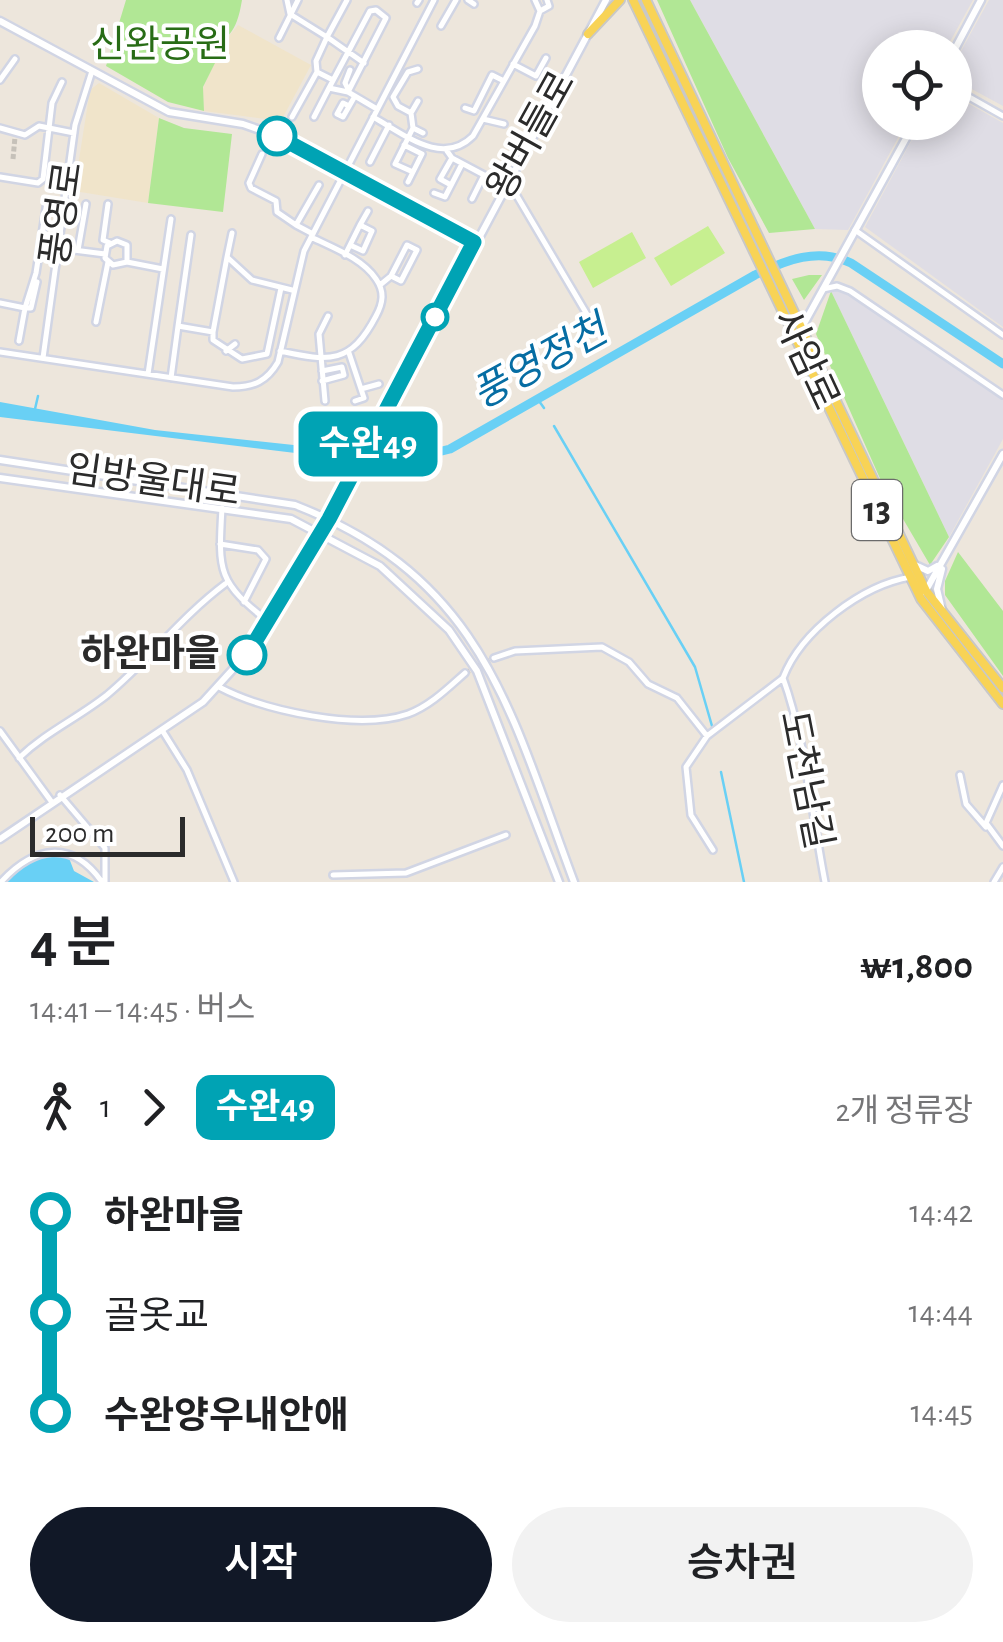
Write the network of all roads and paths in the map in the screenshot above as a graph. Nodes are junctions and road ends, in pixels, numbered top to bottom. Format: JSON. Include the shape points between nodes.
{"nodes":[{"id":1,"x":287,"y":0,"type":"edge"},
{"id":2,"x":298,"y":0,"type":"edge"},
{"id":3,"x":347,"y":0,"type":"edge"},
{"id":4,"x":434,"y":0,"type":"edge"},
{"id":5,"x":456,"y":0,"type":"edge"},
{"id":6,"x":536,"y":0,"type":"edge"},
{"id":7,"x":547,"y":0,"type":"edge"},
{"id":8,"x":606,"y":0,"type":"edge"},
{"id":9,"x":621,"y":0,"type":"edge"},
{"id":10,"x":632,"y":0,"type":"edge"},
{"id":11,"x":646,"y":0,"type":"edge"},
{"id":12,"x":982,"y":0,"type":"edge"},
{"id":13,"x":540,"y":11,"type":"junction"},
{"id":14,"x":290,"y":14,"type":"junction"},
{"id":15,"x":639,"y":14,"type":"junction"},
{"id":16,"x":0,"y":21,"type":"edge"},
{"id":17,"x":441,"y":26,"type":"dead end"},
{"id":18,"x":965,"y":30,"type":"edge"},
{"id":19,"x":588,"y":34,"type":"junction"},
{"id":20,"x":328,"y":37,"type":"junction"},
{"id":21,"x":279,"y":38,"type":"dead end"},
{"id":22,"x":349,"y":50,"type":"junction"},
{"id":23,"x":546,"y":58,"type":"dead end"},
{"id":24,"x":15,"y":60,"type":"dead end"},
{"id":25,"x":364,"y":64,"type":"junction"},
{"id":26,"x":513,"y":64,"type":"junction"},
{"id":27,"x":350,"y":70,"type":"dead end"},
{"id":28,"x":418,"y":70,"type":"dead end"},
{"id":29,"x":92,"y":72,"type":"junction"},
{"id":30,"x":317,"y":72,"type":"junction"},
{"id":31,"x":0,"y":80,"type":"edge"},
{"id":32,"x":333,"y":80,"type":"junction"},
{"id":33,"x":504,"y":81,"type":"junction"},
{"id":34,"x":62,"y":82,"type":"dead end"},
{"id":35,"x":329,"y":88,"type":"junction"},
{"id":36,"x":351,"y":93,"type":"junction"},
{"id":37,"x":972,"y":99,"type":"edge"},
{"id":38,"x":418,"y":101,"type":"dead end"},
{"id":39,"x":349,"y":106,"type":"dead end"},
{"id":40,"x":377,"y":108,"type":"junction"},
{"id":41,"x":464,"y":108,"type":"dead end"},
{"id":42,"x":411,"y":113,"type":"junction"},
{"id":43,"x":373,"y":116,"type":"junction"},
{"id":44,"x":1003,"y":116,"type":"edge"},
{"id":45,"x":292,"y":117,"type":"dead end"},
{"id":46,"x":314,"y":117,"type":"dead end"},
{"id":47,"x":483,"y":119,"type":"junction"},
{"id":48,"x":388,"y":124,"type":"junction"},
{"id":49,"x":504,"y":124,"type":"dead end"},
{"id":50,"x":494,"y":125,"type":"junction"},
{"id":51,"x":0,"y":128,"type":"edge"},
{"id":52,"x":49,"y":128,"type":"junction"},
{"id":53,"x":413,"y":128,"type":"junction"},
{"id":54,"x":74,"y":133,"type":"junction"},
{"id":55,"x":423,"y":133,"type":"dead end"},
{"id":56,"x":490,"y":133,"type":"dead end"},
{"id":57,"x":409,"y":136,"type":"junction"},
{"id":58,"x":904,"y":140,"type":"edge"},
{"id":59,"x":404,"y":145,"type":"junction"},
{"id":60,"x":447,"y":151,"type":"junction"},
{"id":61,"x":262,"y":154,"type":"dead end"},
{"id":62,"x":452,"y":158,"type":"junction"},
{"id":63,"x":370,"y":162,"type":"dead end"},
{"id":64,"x":462,"y":164,"type":"junction"},
{"id":65,"x":345,"y":172,"type":"junction"},
{"id":66,"x":413,"y":172,"type":"junction"},
{"id":67,"x":0,"y":177,"type":"edge"},
{"id":68,"x":408,"y":182,"type":"dead end"},
{"id":69,"x":318,"y":185,"type":"dead end"},
{"id":70,"x":451,"y":185,"type":"junction"},
{"id":71,"x":504,"y":187,"type":"junction"},
{"id":72,"x":434,"y":192,"type":"dead end"},
{"id":73,"x":472,"y":199,"type":"dead end"},
{"id":74,"x":46,"y":202,"type":"dead end"},
{"id":75,"x":86,"y":204,"type":"dead end"},
{"id":76,"x":108,"y":204,"type":"dead end"},
{"id":77,"x":368,"y":211,"type":"dead end"},
{"id":78,"x":171,"y":219,"type":"dead end"},
{"id":79,"x":360,"y":225,"type":"junction"},
{"id":80,"x":296,"y":226,"type":"junction"},
{"id":81,"x":855,"y":230,"type":"junction"},
{"id":82,"x":232,"y":233,"type":"dead end"},
{"id":83,"x":192,"y":235,"type":"dead end"},
{"id":84,"x":312,"y":235,"type":"junction"},
{"id":85,"x":474,"y":242,"type":"junction"},
{"id":86,"x":110,"y":243,"type":"junction"},
{"id":87,"x":350,"y":245,"type":"junction"},
{"id":88,"x":58,"y":248,"type":"junction"},
{"id":89,"x":78,"y":250,"type":"junction"},
{"id":90,"x":105,"y":254,"type":"junction"},
{"id":91,"x":346,"y":255,"type":"junction"},
{"id":92,"x":227,"y":257,"type":"junction"},
{"id":93,"x":108,"y":262,"type":"junction"},
{"id":94,"x":127,"y":262,"type":"junction"},
{"id":95,"x":164,"y":269,"type":"junction"},
{"id":96,"x":391,"y":276,"type":"junction"},
{"id":97,"x":37,"y":282,"type":"dead end"},
{"id":98,"x":380,"y":285,"type":"junction"},
{"id":99,"x":280,"y":288,"type":"junction"},
{"id":100,"x":823,"y":288,"type":"junction"},
{"id":101,"x":292,"y":290,"type":"junction"},
{"id":102,"x":0,"y":303,"type":"edge"},
{"id":103,"x":25,"y":308,"type":"junction"},
{"id":104,"x":328,"y":316,"type":"dead end"},
{"id":105,"x":96,"y":322,"type":"dead end"},
{"id":106,"x":178,"y":326,"type":"junction"},
{"id":107,"x":801,"y":328,"type":"junction"},
{"id":108,"x":213,"y":332,"type":"junction"},
{"id":109,"x":598,"y":333,"type":"dead end"},
{"id":110,"x":1003,"y":335,"type":"edge"},
{"id":111,"x":795,"y":341,"type":"junction"},
{"id":112,"x":19,"y":342,"type":"dead end"},
{"id":113,"x":235,"y":344,"type":"dead end"},
{"id":114,"x":226,"y":351,"type":"junction"},
{"id":115,"x":280,"y":351,"type":"junction"},
{"id":116,"x":0,"y":352,"type":"edge"},
{"id":117,"x":349,"y":353,"type":"junction"},
{"id":118,"x":43,"y":358,"type":"junction"},
{"id":119,"x":323,"y":358,"type":"junction"},
{"id":120,"x":322,"y":372,"type":"junction"},
{"id":121,"x":148,"y":374,"type":"junction"},
{"id":122,"x":172,"y":378,"type":"junction"},
{"id":123,"x":322,"y":381,"type":"junction"},
{"id":124,"x":379,"y":384,"type":"dead end"},
{"id":125,"x":361,"y":388,"type":"junction"},
{"id":126,"x":1003,"y":396,"type":"edge"},
{"id":127,"x":355,"y":401,"type":"dead end"},
{"id":128,"x":325,"y":402,"type":"dead end"},
{"id":129,"x":1003,"y":454,"type":"edge"},
{"id":130,"x":0,"y":460,"type":"edge"},
{"id":131,"x":0,"y":478,"type":"edge"},
{"id":132,"x":222,"y":508,"type":"junction"},
{"id":133,"x":329,"y":519,"type":"junction"},
{"id":134,"x":321,"y":532,"type":"junction"},
{"id":135,"x":220,"y":544,"type":"junction"},
{"id":136,"x":947,"y":553,"type":"junction"},
{"id":137,"x":912,"y":564,"type":"junction"},
{"id":138,"x":911,"y":577,"type":"junction"},
{"id":139,"x":226,"y":584,"type":"junction"},
{"id":140,"x":924,"y":595,"type":"junction"},
{"id":141,"x":244,"y":602,"type":"junction"},
{"id":142,"x":945,"y":616,"type":"junction"},
{"id":143,"x":270,"y":623,"type":"junction"},
{"id":144,"x":494,"y":658,"type":"tunnel mouth"},
{"id":145,"x":465,"y":674,"type":"tunnel mouth"},
{"id":146,"x":783,"y":678,"type":"junction"},
{"id":147,"x":219,"y":688,"type":"junction"},
{"id":148,"x":1003,"y":688,"type":"edge"},
{"id":149,"x":1003,"y":704,"type":"edge"},
{"id":150,"x":162,"y":730,"type":"junction"},
{"id":151,"x":0,"y":731,"type":"edge"},
{"id":152,"x":707,"y":736,"type":"junction"},
{"id":153,"x":20,"y":758,"type":"junction"},
{"id":154,"x":960,"y":775,"type":"dead end"},
{"id":155,"x":1003,"y":785,"type":"edge"},
{"id":156,"x":60,"y":794,"type":"junction"},
{"id":157,"x":51,"y":802,"type":"junction"},
{"id":158,"x":986,"y":827,"type":"junction"},
{"id":159,"x":506,"y":836,"type":"dead end"},
{"id":160,"x":0,"y":839,"type":"edge"},
{"id":161,"x":1003,"y":846,"type":"edge"},
{"id":162,"x":713,"y":850,"type":"dead end"},
{"id":163,"x":1003,"y":867,"type":"edge"},
{"id":164,"x":333,"y":875,"type":"dead end"},
{"id":165,"x":1,"y":882,"type":"edge"},
{"id":166,"x":104,"y":882,"type":"edge"},
{"id":167,"x":234,"y":882,"type":"edge"},
{"id":168,"x":559,"y":882,"type":"edge"},
{"id":169,"x":574,"y":882,"type":"edge"},
{"id":170,"x":826,"y":882,"type":"edge"},
{"id":171,"x":994,"y":882,"type":"edge"}],
"edges":[{"from":1,"to":14,"type":"street"},
{"from":2,"to":14,"type":"street"},
{"from":3,"to":20,"type":"street"},
{"from":4,"to":40,"type":"street"},
{"from":5,"to":17,"type":"street"},
{"from":6,"to":13,"type":"street"},
{"from":7,"to":13,"type":"street"},
{"from":8,"to":19,"type":"main road","name":"왕버들로"},
{"from":9,"to":15,"type":"main road"},
{"from":9,"to":19,"type":"main road"},
{"from":10,"to":15,"type":"main road","name":"사암로","number":"13"},
{"from":11,"to":107,"type":"main road","name":"사암로","number":"13"},
{"from":12,"to":18,"type":"main road"},
{"from":13,"to":26,"type":"street"},
{"from":14,"to":20,"type":"street"},
{"from":14,"to":21,"type":"street"},
{"from":15,"to":111,"type":"main road","name":"사암로","number":"13"},
{"from":16,"to":29,"type":"main road"},
{"from":19,"to":71,"type":"main road","name":"왕버들로"},
{"from":20,"to":22,"type":"street"},
{"from":20,"to":30,"type":"street"},
{"from":22,"to":25,"type":"street"},
{"from":22,"to":25,"type":"street","via":[[370,11],[385,15]]},
{"from":22,"to":32,"type":"street"},
{"from":23,"to":26,"type":"street","via":[[536,76]]},
{"from":24,"to":31,"type":"street"},
{"from":25,"to":36,"type":"street"},
{"from":26,"to":33,"type":"street"},
{"from":27,"to":36,"type":"street","via":[[345,83]]},
{"from":28,"to":42,"type":"street","via":[[408,72],[393,97]]},
{"from":29,"to":54,"type":"street","name":"풍영로"},
{"from":29,"to":65,"type":"main road","via":[[178,115],[267,131]]},
{"from":30,"to":32,"type":"street"},
{"from":30,"to":45,"type":"street"},
{"from":32,"to":35,"type":"street"},
{"from":33,"to":41,"type":"street","via":[[492,74],[474,111]]},
{"from":33,"to":47,"type":"street"},
{"from":34,"to":52,"type":"street"},
{"from":35,"to":36,"type":"street"},
{"from":35,"to":46,"type":"street"},
{"from":36,"to":39,"type":"street"},
{"from":36,"to":40,"type":"street"},
{"from":37,"to":44,"type":"street"},
{"from":38,"to":42,"type":"street"},
{"from":40,"to":43,"type":"street"},
{"from":42,"to":53,"type":"street"},
{"from":43,"to":48,"type":"street"},
{"from":43,"to":65,"type":"street"},
{"from":47,"to":50,"type":"street"},
{"from":47,"to":60,"type":"street","via":[[468,140]]},
{"from":48,"to":57,"type":"street"},
{"from":48,"to":63,"type":"street"},
{"from":49,"to":50,"type":"street"},
{"from":50,"to":56,"type":"street"},
{"from":51,"to":52,"type":"street","via":[[25,136],[39,126]]},
{"from":52,"to":54,"type":"street"},
{"from":52,"to":67,"type":"street","via":[[40,182]]},
{"from":53,"to":55,"type":"street"},
{"from":53,"to":57,"type":"street"},
{"from":54,"to":88,"type":"street","name":"풍영로"},
{"from":57,"to":59,"type":"street"},
{"from":57,"to":60,"type":"street"},
{"from":58,"to":81,"type":"main road"},
{"from":59,"to":66,"type":"street","via":[[422,154]]},
{"from":59,"to":66,"type":"street","via":[[395,164]]},
{"from":60,"to":62,"type":"street"},
{"from":61,"to":80,"type":"street","via":[[251,188],[276,202],[277,212]]},
{"from":62,"to":64,"type":"street"},
{"from":62,"to":70,"type":"street","via":[[440,179]]},
{"from":64,"to":70,"type":"street"},
{"from":64,"to":73,"type":"street","via":[[484,176]]},
{"from":65,"to":84,"type":"street"},
{"from":65,"to":85,"type":"main road"},
{"from":66,"to":68,"type":"street"},
{"from":69,"to":80,"type":"street"},
{"from":70,"to":72,"type":"street","via":[[445,197]]},
{"from":71,"to":85,"type":"main road","name":"왕버들로"},
{"from":71,"to":109,"type":"street","via":[[517,196]]},
{"from":74,"to":103,"type":"street"},
{"from":75,"to":89,"type":"street"},
{"from":76,"to":86,"type":"street","via":[[103,240]]},
{"from":77,"to":79,"type":"street"},
{"from":78,"to":95,"type":"street"},
{"from":79,"to":87,"type":"street"},
{"from":79,"to":87,"type":"street","via":[[372,231],[362,251]]},
{"from":80,"to":84,"type":"street"},
{"from":81,"to":100,"type":"main road"},
{"from":81,"to":110,"type":"street"},
{"from":82,"to":92,"type":"street"},
{"from":83,"to":106,"type":"street"},
{"from":84,"to":91,"type":"street"},
{"from":84,"to":101,"type":"street"},
{"from":85,"to":133,"type":"main road","name":"왕버들로"},
{"from":86,"to":90,"type":"street"},
{"from":86,"to":94,"type":"street","via":[[127,245]]},
{"from":87,"to":91,"type":"street"},
{"from":88,"to":89,"type":"street"},
{"from":88,"to":118,"type":"street","name":"풍영로"},
{"from":89,"to":90,"type":"street"},
{"from":90,"to":93,"type":"street"},
{"from":91,"to":98,"type":"street"},
{"from":92,"to":99,"type":"street","via":[[252,280]]},
{"from":92,"to":108,"type":"street"},
{"from":93,"to":94,"type":"street"},
{"from":93,"to":105,"type":"street"},
{"from":94,"to":95,"type":"street"},
{"from":95,"to":121,"type":"street"},
{"from":96,"to":96,"type":"street","via":[[407,245],[418,250],[401,282]]},
{"from":96,"to":98,"type":"street"},
{"from":97,"to":103,"type":"street","via":[[32,308]]},
{"from":98,"to":117,"type":"street","via":[[381,307]]},
{"from":99,"to":101,"type":"street"},
{"from":99,"to":114,"type":"street","via":[[267,354],[242,359]]},
{"from":100,"to":107,"type":"main road"},
{"from":100,"to":126,"type":"street","via":[[850,291]]},
{"from":101,"to":115,"type":"street"},
{"from":102,"to":103,"type":"street"},
{"from":103,"to":112,"type":"street"},
{"from":104,"to":119,"type":"street","via":[[319,334]]},
{"from":106,"to":108,"type":"street"},
{"from":106,"to":122,"type":"street"},
{"from":107,"to":111,"type":"main road"},
{"from":107,"to":137,"type":"main road","name":"사암로","number":"13"},
{"from":108,"to":114,"type":"street"},
{"from":111,"to":138,"type":"main road","name":"사암로","number":"13"},
{"from":113,"to":114,"type":"street"},
{"from":115,"to":119,"type":"street"},
{"from":115,"to":122,"type":"street","via":[[270,374],[246,387]]},
{"from":116,"to":118,"type":"street"},
{"from":117,"to":119,"type":"street"},
{"from":117,"to":125,"type":"street"},
{"from":118,"to":121,"type":"street"},
{"from":119,"to":120,"type":"street"},
{"from":120,"to":123,"type":"street"},
{"from":120,"to":123,"type":"street","via":[[342,368],[344,375]]},
{"from":121,"to":122,"type":"street"},
{"from":123,"to":128,"type":"street"},
{"from":124,"to":125,"type":"street"},
{"from":125,"to":127,"type":"street","via":[[364,398]]},
{"from":129,"to":136,"type":"main road"},
{"from":130,"to":133,"type":"main road","name":"임방울대로","via":[[254,496]]},
{"from":131,"to":132,"type":"main road","name":"임방울대로"},
{"from":132,"to":134,"type":"main road","name":"임방울대로"},
{"from":132,"to":135,"type":"street","name":"임방울대로"},
{"from":133,"to":134,"type":"main road","name":"왕버들로"},
{"from":133,"to":169,"type":"main road","name":"임방울대로","via":[[410,572],[473,638],[501,690]]},
{"from":134,"to":143,"type":"main road","name":"왕버들로"},
{"from":134,"to":168,"type":"main road","name":"임방울대로","via":[[399,580],[466,652],[486,688]]},
{"from":135,"to":139,"type":"street","name":"임방울대로"},
{"from":135,"to":141,"type":"street","via":[[258,550],[266,559]]},
{"from":136,"to":137,"type":"main road","via":[[931,571]]},
{"from":136,"to":140,"type":"main road"},
{"from":136,"to":142,"type":"main road","via":[[937,589]]},
{"from":137,"to":140,"type":"main road","name":"사암로","number":"13"},
{"from":138,"to":140,"type":"main road","name":"사암로","number":"13"},
{"from":138,"to":146,"type":"street","name":"도천남길","via":[[849,605],[804,644]]},
{"from":139,"to":141,"type":"street"},
{"from":139,"to":153,"type":"street","via":[[190,610],[109,693]]},
{"from":140,"to":142,"type":"main road","name":"사암로","number":"13"},
{"from":140,"to":149,"type":"main road","name":"사암로","number":"13"},
{"from":141,"to":143,"type":"street"},
{"from":142,"to":148,"type":"main road","name":"사암로","number":"13"},
{"from":143,"to":147,"type":"main road","name":"왕버들로"},
{"from":144,"to":152,"type":"street","via":[[515,650],[598,646],[677,698]]},
{"from":145,"to":147,"type":"street","via":[[421,708],[370,720],[286,710]]},
{"from":146,"to":152,"type":"street","name":"도천남길"},
{"from":146,"to":170,"type":"street","name":"도천남길","via":[[800,723]]},
{"from":147,"to":150,"type":"main road","name":"왕버들로"},
{"from":150,"to":156,"type":"main road","name":"왕버들로"},
{"from":150,"to":167,"type":"street","via":[[187,770]]},
{"from":151,"to":153,"type":"street"},
{"from":152,"to":162,"type":"street","via":[[685,772],[691,816]]},
{"from":153,"to":157,"type":"street"},
{"from":154,"to":158,"type":"street","via":[[966,804]]},
{"from":155,"to":158,"type":"street"},
{"from":156,"to":157,"type":"main road","name":"왕버들로"},
{"from":156,"to":166,"type":"street","via":[[105,848]]},
{"from":157,"to":160,"type":"main road","name":"왕버들로"},
{"from":158,"to":161,"type":"street"},
{"from":159,"to":164,"type":"street","via":[[406,872]]},
{"from":163,"to":171,"type":"street"},
{"from":165,"to":166,"type":"street","via":[[18,862],[54,852],[84,861]]}]}
